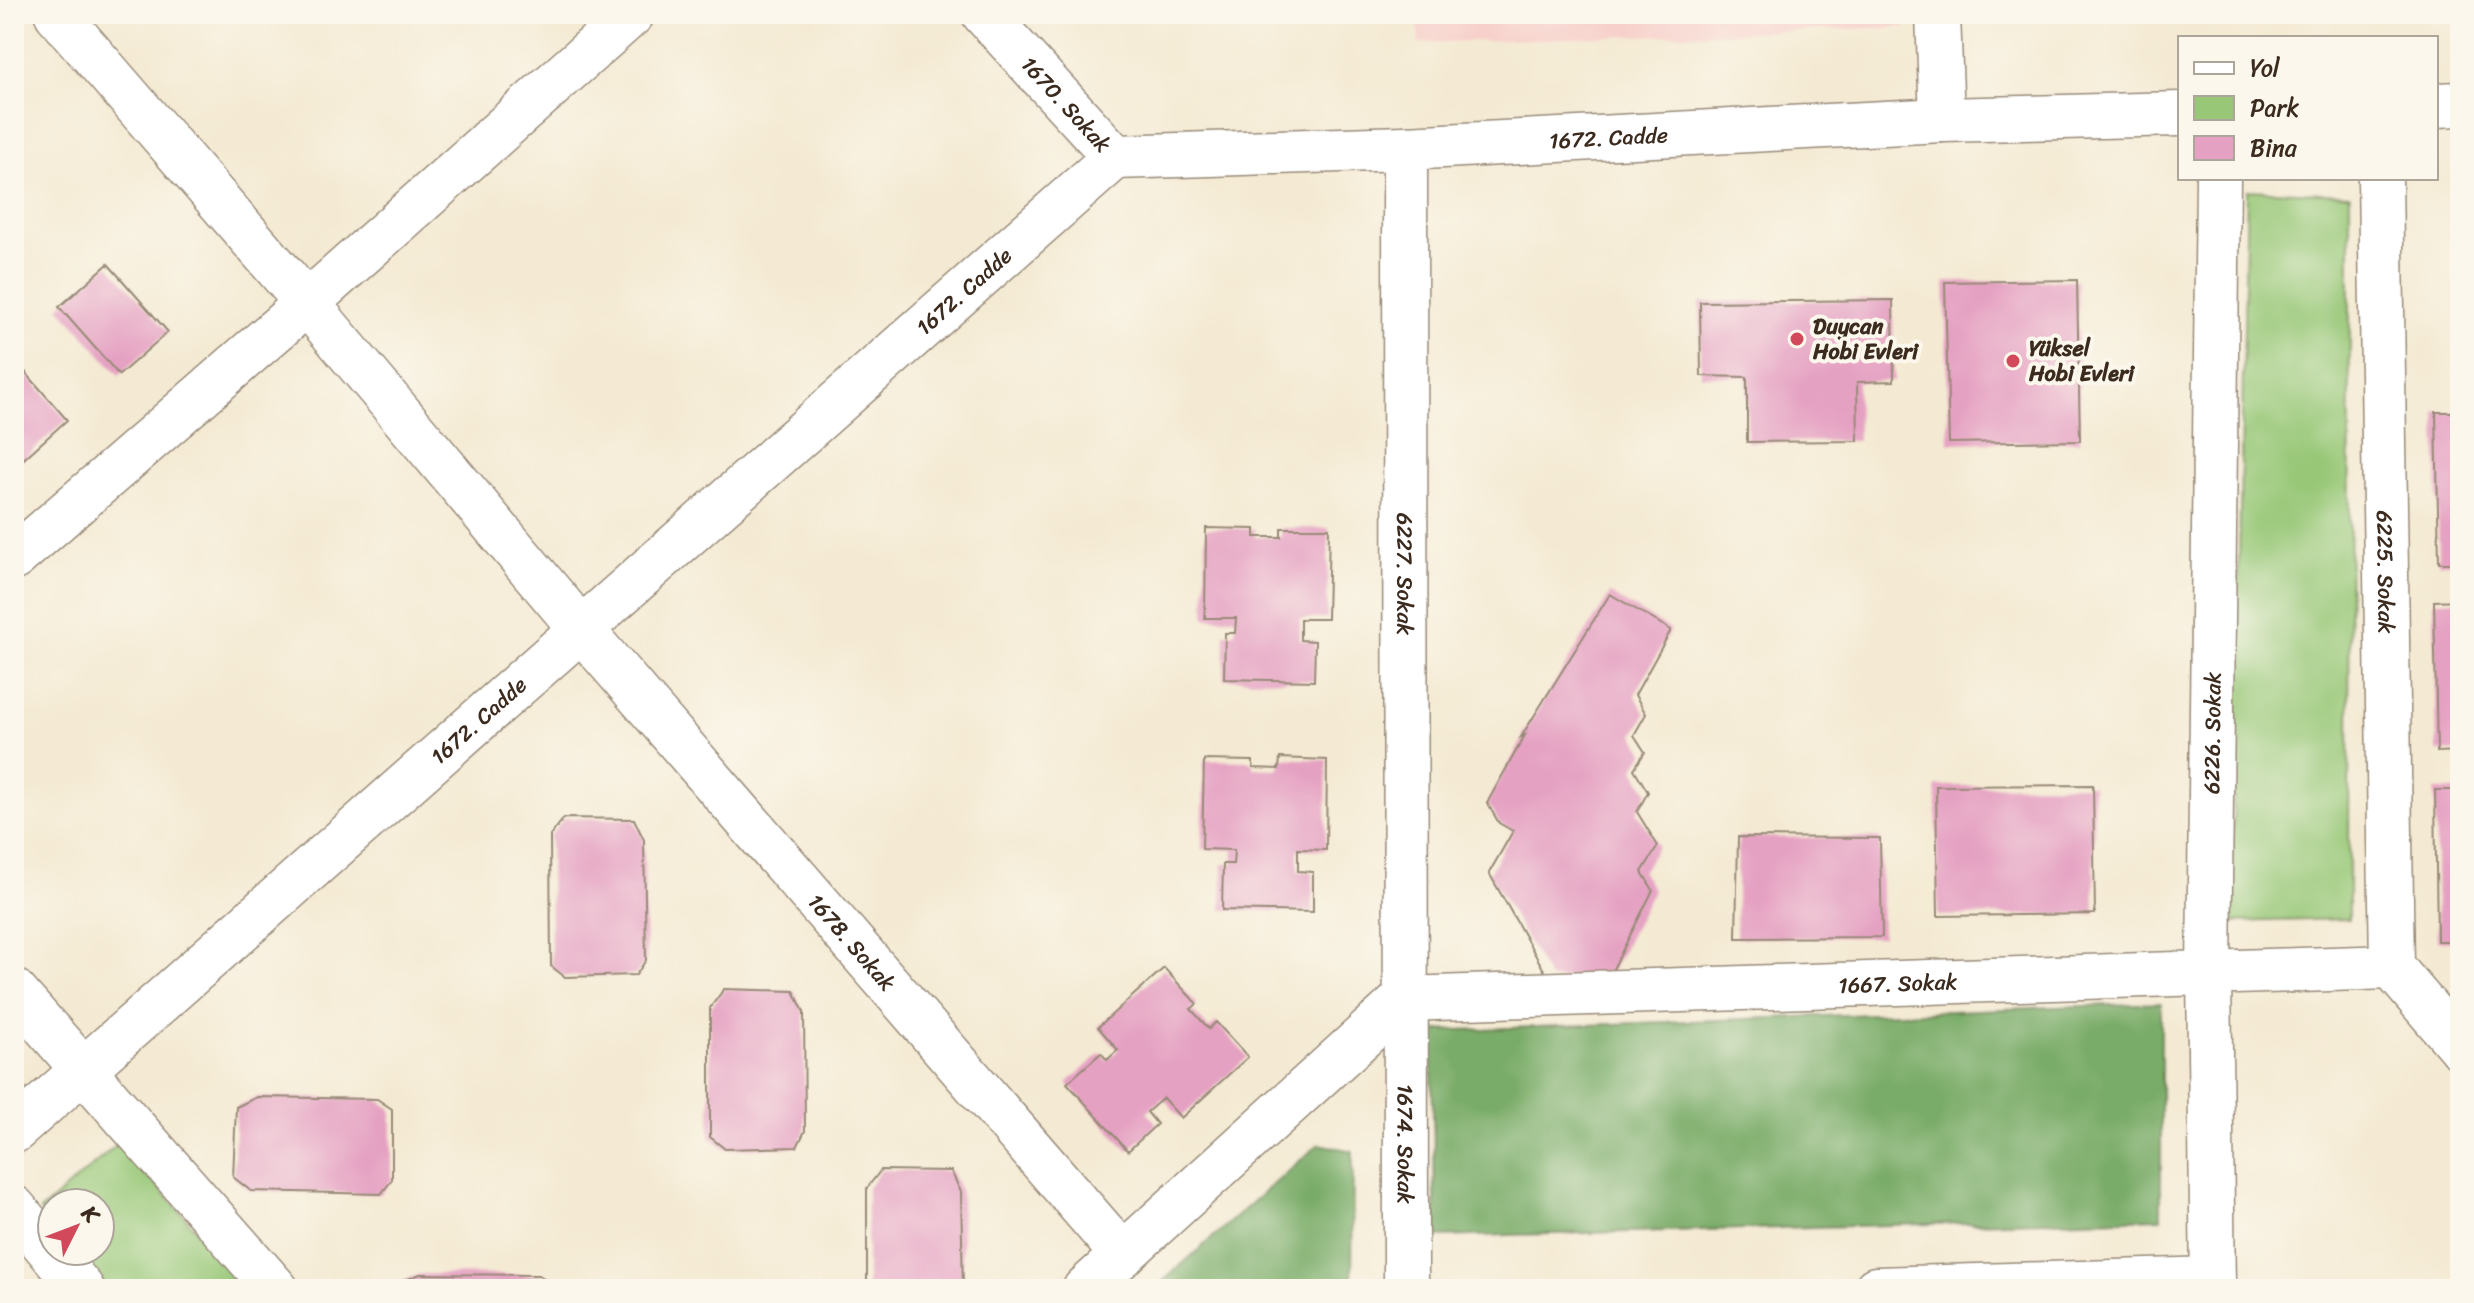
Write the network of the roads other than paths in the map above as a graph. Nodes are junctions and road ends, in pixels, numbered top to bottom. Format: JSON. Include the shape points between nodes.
{"nodes":[{"id":1,"x":57,"y":14,"type":"edge"},
{"id":2,"x":632,"y":14,"type":"edge"},
{"id":3,"x":984,"y":14,"type":"edge"},
{"id":4,"x":1938,"y":14,"type":"edge"},
{"id":5,"x":2460,"y":104,"type":"edge"},
{"id":6,"x":2438,"y":105,"type":"edge"},
{"id":7,"x":2178,"y":114,"type":"edge"},
{"id":8,"x":1942,"y":120,"type":"junction"},
{"id":9,"x":1405,"y":148,"type":"junction"},
{"id":10,"x":1115,"y":157,"type":"junction"},
{"id":11,"x":2218,"y":180,"type":"edge"},
{"id":12,"x":2380,"y":180,"type":"edge"},
{"id":13,"x":307,"y":303,"type":"junction"},
{"id":14,"x":14,"y":558,"type":"edge"},
{"id":15,"x":581,"y":629,"type":"junction"},
{"id":16,"x":2392,"y":967,"type":"junction"},
{"id":17,"x":2209,"y":972,"type":"junction"},
{"id":18,"x":14,"y":991,"type":"edge"},
{"id":19,"x":1404,"y":999,"type":"junction"},
{"id":20,"x":2460,"y":1047,"type":"edge"},
{"id":21,"x":85,"y":1071,"type":"junction"},
{"id":22,"x":14,"y":1131,"type":"edge"},
{"id":23,"x":14,"y":1208,"type":"edge"},
{"id":24,"x":1123,"y":1255,"type":"junction"},
{"id":25,"x":2213,"y":1284,"type":"edge"},
{"id":26,"x":82,"y":1289,"type":"edge"},
{"id":27,"x":276,"y":1289,"type":"edge"},
{"id":28,"x":1085,"y":1289,"type":"edge"},
{"id":29,"x":1406,"y":1289,"type":"edge"},
{"id":30,"x":1879,"y":1289,"type":"edge"}],
"edges":[{"from":1,"to":13,"type":"street","name":"1678. Sokak"},
{"from":2,"to":13,"type":"street"},
{"from":3,"to":10,"type":"street","name":"1670. Sokak"},
{"from":4,"to":8,"type":"street"},
{"from":5,"to":6,"type":"street"},
{"from":7,"to":8,"type":"street","name":"1672. Cadde"},
{"from":8,"to":9,"type":"street","name":"1672. Cadde"},
{"from":9,"to":10,"type":"street","name":"1672. Cadde"},
{"from":9,"to":19,"type":"street","name":"6227. Sokak"},
{"from":10,"to":15,"type":"street","name":"1672. Cadde"},
{"from":11,"to":17,"type":"street","name":"6226. Sokak"},
{"from":12,"to":16,"type":"street","name":"6225. Sokak"},
{"from":13,"to":14,"type":"street"},
{"from":13,"to":15,"type":"street","name":"1678. Sokak"},
{"from":15,"to":21,"type":"street","name":"1672. Cadde"},
{"from":15,"to":24,"type":"street","name":"1678. Sokak"},
{"from":16,"to":17,"type":"street","name":"1667. Sokak"},
{"from":16,"to":20,"type":"street"},
{"from":17,"to":19,"type":"street","name":"1667. Sokak"},
{"from":17,"to":25,"type":"street","name":"6226. Sokak"},
{"from":18,"to":21,"type":"street"},
{"from":19,"to":24,"type":"street"},
{"from":19,"to":29,"type":"street","name":"1674. Sokak"},
{"from":21,"to":22,"type":"street","name":"1672. Cadde"},
{"from":21,"to":27,"type":"street"},
{"from":23,"to":26,"type":"street"},
{"from":24,"to":28,"type":"street"},
{"from":25,"to":30,"type":"street"}]}
